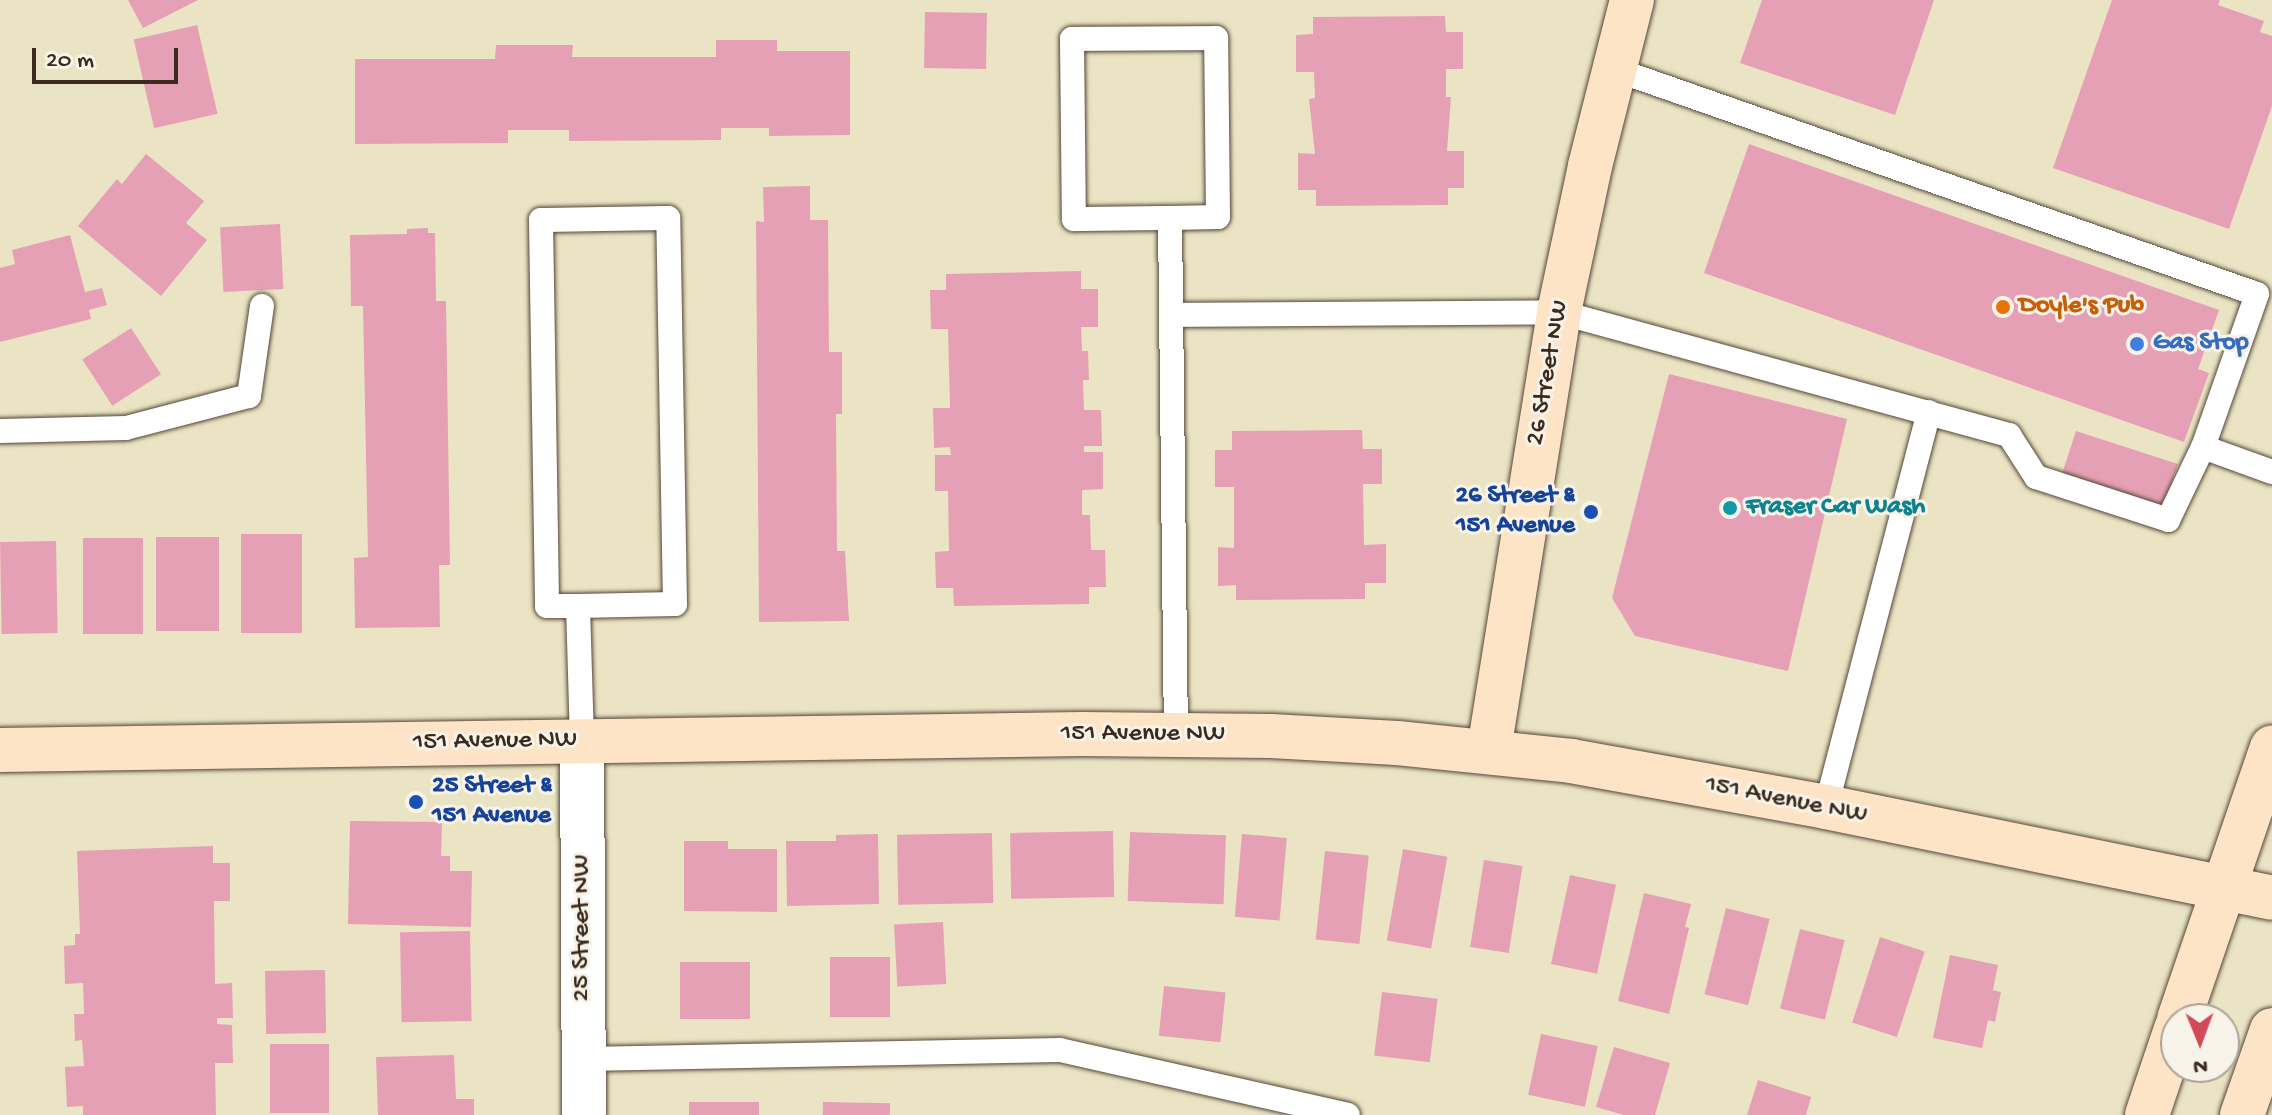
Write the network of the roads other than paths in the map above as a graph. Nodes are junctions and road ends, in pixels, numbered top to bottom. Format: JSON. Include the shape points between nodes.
{"nodes":[{"id":1,"x":1632,"y":0,"type":"edge"},
{"id":2,"x":1614,"y":69,"type":"junction"},
{"id":3,"x":1170,"y":218,"type":"junction"},
{"id":4,"x":262,"y":306,"type":"dead end"},
{"id":5,"x":1559,"y":312,"type":"junction"},
{"id":6,"x":1172,"y":315,"type":"junction"},
{"id":7,"x":1929,"y":412,"type":"junction"},
{"id":8,"x":0,"y":431,"type":"edge"},
{"id":9,"x":2203,"y":447,"type":"junction"},
{"id":10,"x":2272,"y":472,"type":"edge"},
{"id":11,"x":578,"y":606,"type":"junction"},
{"id":12,"x":1176,"y":735,"type":"junction"},
{"id":13,"x":582,"y":740,"type":"junction"},
{"id":14,"x":2272,"y":748,"type":"edge"},
{"id":15,"x":0,"y":750,"type":"edge"},
{"id":16,"x":1489,"y":750,"type":"junction"},
{"id":17,"x":1826,"y":807,"type":"junction"},
{"id":18,"x":2223,"y":887,"type":"junction"},
{"id":19,"x":2272,"y":898,"type":"edge"},
{"id":20,"x":2184,"y":1003,"type":"edge"},
{"id":21,"x":2272,"y":1030,"type":"edge"},
{"id":22,"x":584,"y":1059,"type":"junction"},
{"id":23,"x":2160,"y":1076,"type":"edge"},
{"id":24,"x":584,"y":1115,"type":"edge"},
{"id":25,"x":1348,"y":1115,"type":"edge"},
{"id":26,"x":2147,"y":1115,"type":"edge"},
{"id":27,"x":2242,"y":1115,"type":"edge"}],
"edges":[{"from":1,"to":2,"type":"street","name":"26 Street NW"},
{"from":2,"to":5,"type":"street","name":"26 Street NW"},
{"from":2,"to":9,"type":"lane","via":[[2257,294]]},
{"from":3,"to":3,"type":"lane","via":[[1218,217],[1216,38],[1072,39],[1074,219]]},
{"from":3,"to":6,"type":"lane"},
{"from":4,"to":8,"type":"lane","via":[[249,396],[126,428]]},
{"from":5,"to":6,"type":"lane"},
{"from":5,"to":7,"type":"lane"},
{"from":5,"to":16,"type":"street","name":"26 Street NW"},
{"from":6,"to":12,"type":"lane"},
{"from":7,"to":9,"type":"lane","via":[[2009,435],[2036,477],[2168,520]]},
{"from":7,"to":17,"type":"lane"},
{"from":9,"to":10,"type":"lane"},
{"from":11,"to":11,"type":"lane","via":[[675,604],[668,218],[541,220],[547,606]]},
{"from":11,"to":13,"type":"lane"},
{"from":12,"to":13,"type":"street","name":"151 Avenue NW"},
{"from":12,"to":16,"type":"street","name":"151 Avenue NW"},
{"from":13,"to":15,"type":"street","name":"151 Avenue NW"},
{"from":13,"to":22,"type":"street","name":"25 Street NW"},
{"from":14,"to":18,"type":"street"},
{"from":16,"to":17,"type":"street","name":"151 Avenue NW"},
{"from":17,"to":18,"type":"street","name":"151 Avenue NW"},
{"from":18,"to":19,"type":"street","name":"151 Avenue NW"},
{"from":18,"to":20,"type":"street"},
{"from":21,"to":27,"type":"street"},
{"from":22,"to":24,"type":"street","name":"25 Street NW"},
{"from":22,"to":25,"type":"lane","via":[[1060,1050]]},
{"from":23,"to":26,"type":"street"}]}
